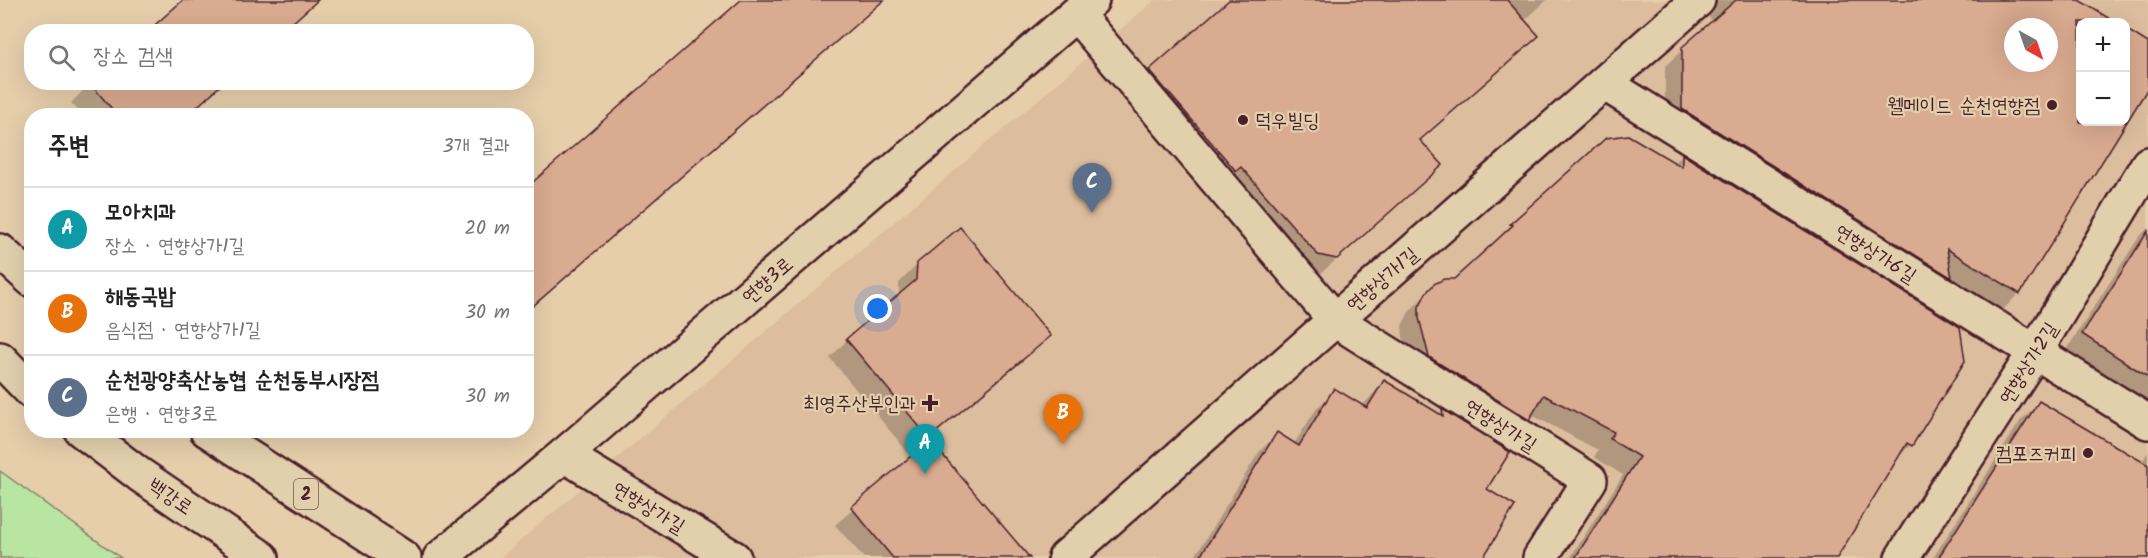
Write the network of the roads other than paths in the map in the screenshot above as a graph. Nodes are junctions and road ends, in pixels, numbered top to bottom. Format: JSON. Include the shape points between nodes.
{"nodes":[{"id":1,"x":1698,"y":0,"type":"edge"},
{"id":2,"x":1084,"y":7,"type":"edge"},
{"id":3,"x":1604,"y":83,"type":"junction"},
{"id":4,"x":2148,"y":164,"type":"edge"},
{"id":5,"x":0,"y":251,"type":"edge"},
{"id":6,"x":24,"y":273,"type":"edge"},
{"id":7,"x":1335,"y":320,"type":"junction"},
{"id":8,"x":2035,"y":352,"type":"junction"},
{"id":9,"x":0,"y":359,"type":"edge"},
{"id":10,"x":24,"y":384,"type":"edge"},
{"id":11,"x":2148,"y":422,"type":"edge"},
{"id":12,"x":91,"y":438,"type":"edge"},
{"id":13,"x":219,"y":438,"type":"edge"},
{"id":14,"x":564,"y":455,"type":"junction"},
{"id":15,"x":262,"y":558,"type":"edge"},
{"id":16,"x":404,"y":558,"type":"edge"},
{"id":17,"x":440,"y":558,"type":"edge"},
{"id":18,"x":734,"y":558,"type":"edge"},
{"id":19,"x":1065,"y":558,"type":"edge"},
{"id":20,"x":1540,"y":558,"type":"edge"},
{"id":21,"x":1902,"y":558,"type":"edge"}],
"edges":[{"from":1,"to":3,"type":"street","name":"연향상가1길"},
{"from":2,"to":7,"type":"street"},
{"from":2,"to":14,"type":"street","name":"연향3로"},
{"from":3,"to":7,"type":"street","name":"연향상가1길"},
{"from":3,"to":8,"type":"street","name":"연향상가6길"},
{"from":4,"to":8,"type":"street","name":"연향상가2길"},
{"from":5,"to":6,"type":"street"},
{"from":7,"to":19,"type":"street","name":"연향상가1길"},
{"from":7,"to":20,"type":"street","name":"연향상가길","via":[[1590,480]]},
{"from":8,"to":11,"type":"street","name":"연향상가6길"},
{"from":8,"to":21,"type":"street","name":"연향상가2길"},
{"from":9,"to":10,"type":"street"},
{"from":12,"to":15,"type":"street","name":"백강로"},
{"from":13,"to":16,"type":"street","number":"2"},
{"from":14,"to":17,"type":"street","name":"연향3로"},
{"from":14,"to":18,"type":"street","name":"연향상가길"}]}
